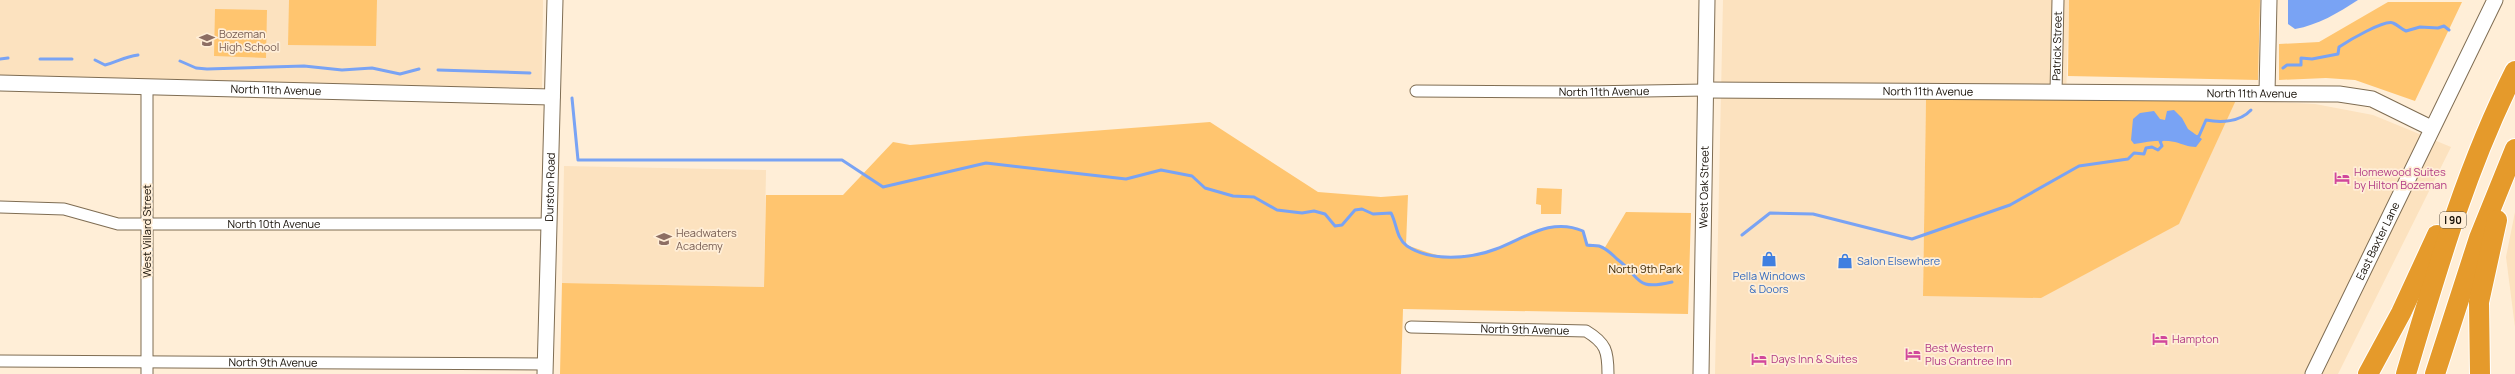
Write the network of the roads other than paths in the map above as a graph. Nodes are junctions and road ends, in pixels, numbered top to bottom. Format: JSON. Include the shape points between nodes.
{"nodes":[{"id":1,"x":555,"y":0,"type":"edge"},
{"id":2,"x":1707,"y":0,"type":"edge"},
{"id":3,"x":2058,"y":0,"type":"edge"},
{"id":4,"x":2269,"y":0,"type":"edge"},
{"id":5,"x":2495,"y":0,"type":"edge"},
{"id":6,"x":2515,"y":71,"type":"edge"},
{"id":7,"x":0,"y":83,"type":"edge"},
{"id":8,"x":147,"y":87,"type":"junction"},
{"id":9,"x":1705,"y":90,"type":"junction"},
{"id":10,"x":1416,"y":91,"type":"dead end"},
{"id":11,"x":2056,"y":92,"type":"junction"},
{"id":12,"x":2267,"y":93,"type":"junction"},
{"id":13,"x":552,"y":97,"type":"junction"},
{"id":14,"x":2489,"y":122,"type":"junction"},
{"id":15,"x":2431,"y":128,"type":"junction"},
{"id":16,"x":2515,"y":149,"type":"edge"},
{"id":17,"x":2515,"y":170,"type":"edge"},
{"id":18,"x":0,"y":207,"type":"edge"},
{"id":19,"x":147,"y":224,"type":"junction"},
{"id":20,"x":549,"y":224,"type":"junction"},
{"id":21,"x":1411,"y":327,"type":"dead end"},
{"id":22,"x":0,"y":361,"type":"edge"},
{"id":23,"x":147,"y":368,"type":"edge"},
{"id":24,"x":545,"y":369,"type":"edge"},
{"id":25,"x":1608,"y":374,"type":"edge"},
{"id":26,"x":1701,"y":374,"type":"edge"},
{"id":27,"x":2313,"y":374,"type":"edge"},
{"id":28,"x":2368,"y":374,"type":"edge"},
{"id":29,"x":2406,"y":374,"type":"edge"},
{"id":30,"x":2435,"y":374,"type":"edge"},
{"id":31,"x":2480,"y":374,"type":"edge"}],
"edges":[{"from":1,"to":13,"type":"street","name":"Durston Road"},
{"from":2,"to":9,"type":"street","name":"West Oak Street"},
{"from":3,"to":11,"type":"street","name":"Patrick Street"},
{"from":4,"to":12,"type":"street"},
{"from":5,"to":15,"type":"street","name":"East Baxter Lane"},
{"from":6,"to":14,"type":"highway","number":"I 90"},
{"from":7,"to":8,"type":"street","name":"North 11th Avenue"},
{"from":8,"to":13,"type":"street","name":"North 11th Avenue"},
{"from":8,"to":19,"type":"street","name":"West Villard Street"},
{"from":9,"to":10,"type":"street","name":"North 11th Avenue"},
{"from":9,"to":11,"type":"street","name":"North 11th Avenue"},
{"from":9,"to":26,"type":"street","name":"West Oak Street"},
{"from":11,"to":12,"type":"street","name":"North 11th Avenue"},
{"from":12,"to":15,"type":"street","name":"North 11th Avenue","via":[[2339,94],[2372,99]]},
{"from":13,"to":20,"type":"street","name":"Durston Road"},
{"from":14,"to":28,"type":"highway","via":[[2401,313]]},
{"from":14,"to":29,"type":"highway","number":"I 90","via":[[2450,228]]},
{"from":15,"to":27,"type":"street","name":"East Baxter Lane","via":[[2380,240]]},
{"from":16,"to":30,"type":"highway","number":"I 90","via":[[2479,238]]},
{"from":17,"to":31,"type":"highway","via":[[2497,217],[2479,302]]},
{"from":18,"to":19,"type":"street","name":"North 10th Avenue","via":[[64,209],[118,224]]},
{"from":19,"to":20,"type":"street","name":"North 10th Avenue"},
{"from":19,"to":23,"type":"street","name":"West Villard Street"},
{"from":20,"to":24,"type":"street","name":"Durston Road"},
{"from":21,"to":25,"type":"street","name":"North 9th Avenue","via":[[1586,332],[1598,339],[1608,354]]},
{"from":22,"to":23,"type":"street","name":"North 9th Avenue"},
{"from":23,"to":24,"type":"street","name":"North 9th Avenue"}]}
